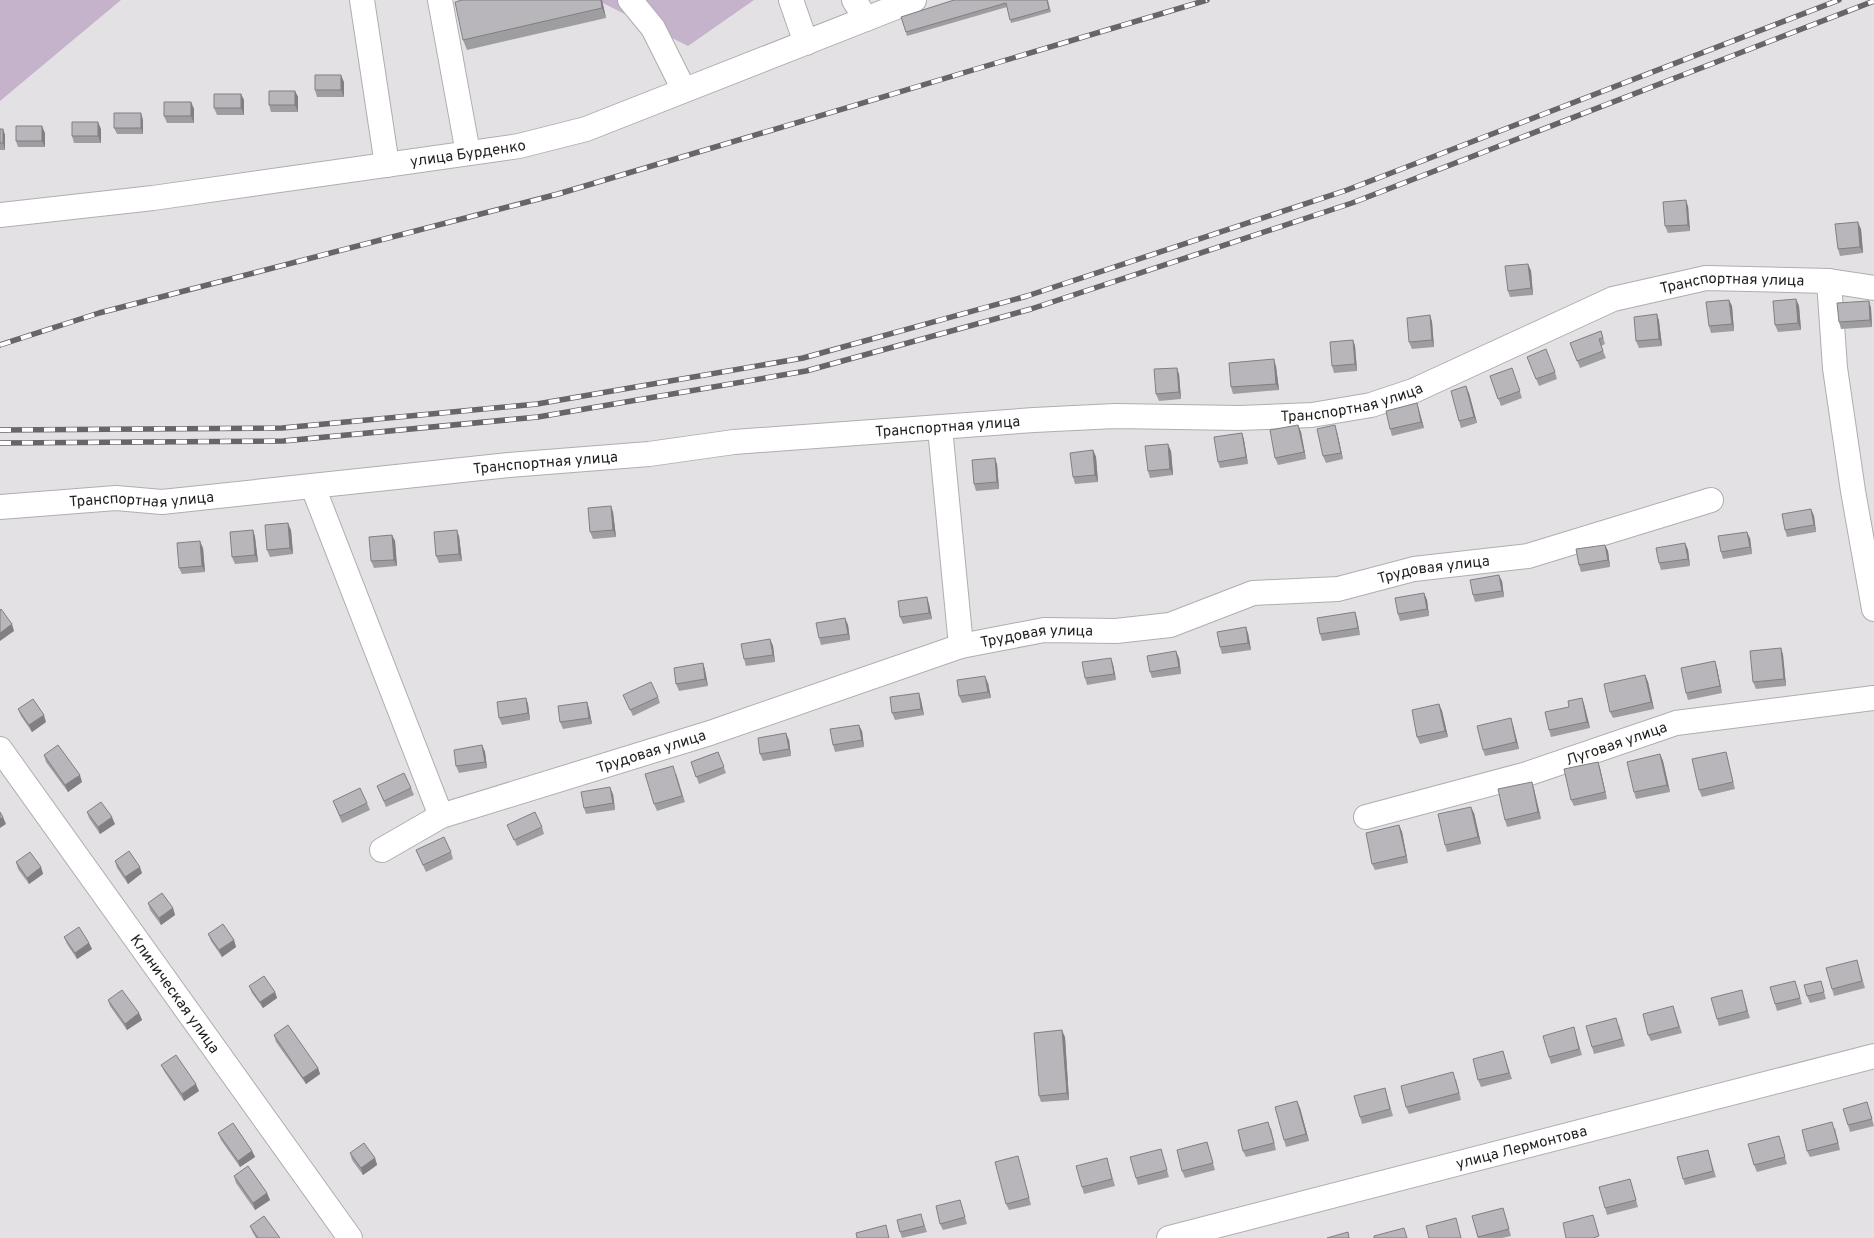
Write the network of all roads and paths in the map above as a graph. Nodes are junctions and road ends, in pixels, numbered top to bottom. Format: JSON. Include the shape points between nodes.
{"nodes":[{"id":1,"x":362,"y":0,"type":"edge"},
{"id":2,"x":440,"y":0,"type":"edge"},
{"id":3,"x":630,"y":0,"type":"edge"},
{"id":4,"x":791,"y":0,"type":"edge"},
{"id":5,"x":914,"y":0,"type":"edge"},
{"id":6,"x":860,"y":10,"type":"edge"},
{"id":7,"x":806,"y":43,"type":"junction"},
{"id":8,"x":684,"y":90,"type":"junction"},
{"id":9,"x":468,"y":154,"type":"junction"},
{"id":10,"x":387,"y":165,"type":"junction"},
{"id":11,"x":0,"y":215,"type":"edge"},
{"id":12,"x":1829,"y":281,"type":"junction"},
{"id":13,"x":1874,"y":288,"type":"edge"},
{"id":14,"x":940,"y":428,"type":"junction"},
{"id":15,"x":314,"y":487,"type":"junction"},
{"id":16,"x":1711,"y":500,"type":"dead end"},
{"id":17,"x":0,"y":507,"type":"edge"},
{"id":18,"x":1874,"y":608,"type":"edge"},
{"id":19,"x":961,"y":646,"type":"junction"},
{"id":20,"x":1874,"y":698,"type":"edge"},
{"id":21,"x":0,"y":749,"type":"edge"},
{"id":22,"x":441,"y":816,"type":"junction"},
{"id":23,"x":1366,"y":817,"type":"dead end"},
{"id":24,"x":382,"y":850,"type":"dead end"},
{"id":25,"x":1874,"y":1056,"type":"edge"},
{"id":26,"x":350,"y":1238,"type":"edge"},
{"id":27,"x":1169,"y":1238,"type":"edge"}],
"edges":[{"from":1,"to":10,"type":"street"},
{"from":2,"to":9,"type":"street"},
{"from":3,"to":8,"type":"street","via":[[653,28]]},
{"from":4,"to":7,"type":"street"},
{"from":5,"to":6,"type":"street","name":"улица Бурденко"},
{"from":6,"to":7,"type":"street","name":"улица Бурденко"},
{"from":7,"to":8,"type":"street","name":"улица Бурденко"},
{"from":8,"to":9,"type":"street","name":"улица Бурденко","via":[[586,129],[519,146]]},
{"from":9,"to":10,"type":"street","name":"улица Бурденко"},
{"from":10,"to":11,"type":"street","name":"улица Бурденко","via":[[153,198]]},
{"from":12,"to":13,"type":"street","name":"Транспортная улица"},
{"from":12,"to":14,"type":"street","name":"Транспортная улица","via":[[1706,278],[1613,299],[1413,391],[1371,404],[1312,415],[1238,418],[1115,416]]},
{"from":12,"to":18,"type":"street","via":[[1835,368]]},
{"from":14,"to":15,"type":"street","name":"Транспортная улица","via":[[734,442],[649,454],[509,465]]},
{"from":14,"to":19,"type":"street"},
{"from":15,"to":17,"type":"street","name":"Транспортная улица","via":[[162,502],[116,498]]},
{"from":15,"to":22,"type":"street"},
{"from":16,"to":19,"type":"street","name":"Трудовая улица","via":[[1528,556],[1414,569],[1338,589],[1253,593],[1170,625],[1116,631],[1044,630]]},
{"from":19,"to":22,"type":"street","name":"Трудовая улица","via":[[710,733]]},
{"from":20,"to":23,"type":"street","name":"Луговая улица","via":[[1676,723],[1527,774]]},
{"from":21,"to":26,"type":"street","name":"Клиническая улица"},
{"from":22,"to":24,"type":"street","name":"Трудовая улица"},
{"from":25,"to":27,"type":"street","name":"улица Лермонтова"}]}
